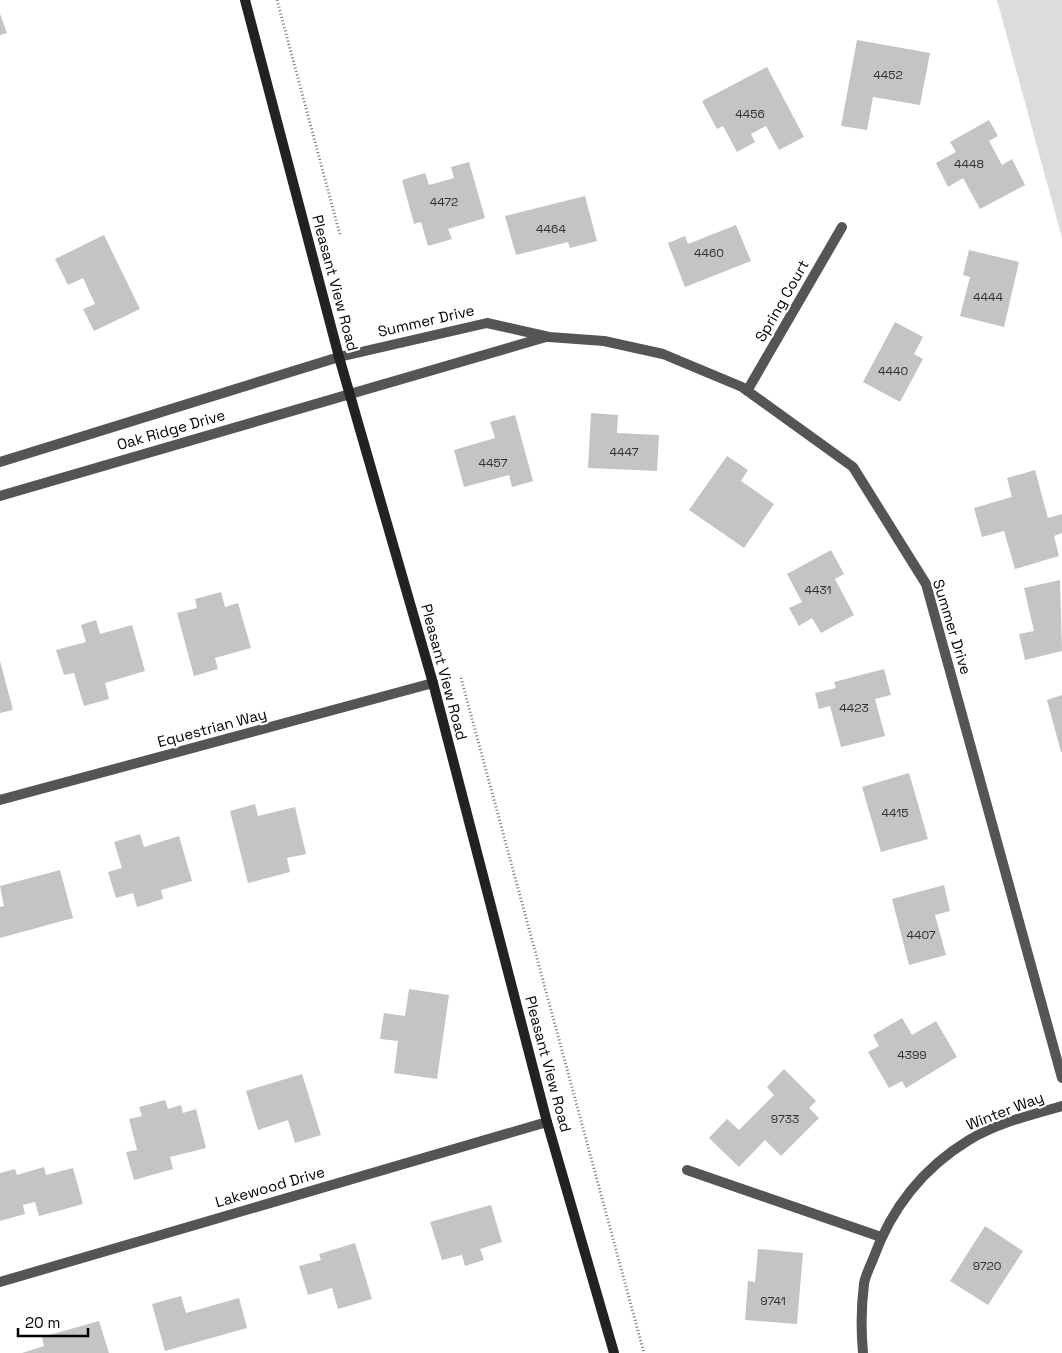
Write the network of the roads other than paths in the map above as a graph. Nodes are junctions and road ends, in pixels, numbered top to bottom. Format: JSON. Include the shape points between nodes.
{"nodes":[{"id":1,"x":245,"y":0,"type":"edge"},
{"id":2,"x":842,"y":227,"type":"dead end"},
{"id":3,"x":549,"y":337,"type":"junction"},
{"id":4,"x":339,"y":357,"type":"junction"},
{"id":5,"x":747,"y":391,"type":"junction"},
{"id":6,"x":351,"y":393,"type":"junction"},
{"id":7,"x":0,"y":462,"type":"edge"},
{"id":8,"x":0,"y":496,"type":"edge"},
{"id":9,"x":432,"y":684,"type":"junction"},
{"id":10,"x":0,"y":800,"type":"edge"},
{"id":11,"x":1062,"y":1078,"type":"edge"},
{"id":12,"x":1062,"y":1106,"type":"edge"},
{"id":13,"x":547,"y":1122,"type":"junction"},
{"id":14,"x":688,"y":1170,"type":"dead end"},
{"id":15,"x":881,"y":1237,"type":"junction"},
{"id":16,"x":0,"y":1282,"type":"edge"},
{"id":17,"x":614,"y":1353,"type":"edge"},
{"id":18,"x":863,"y":1353,"type":"edge"}],
"edges":[{"from":1,"to":4,"type":"main road","name":"Pleasant View Road"},
{"from":2,"to":5,"type":"street","name":"Spring Court"},
{"from":3,"to":4,"type":"street","name":"Summer Drive","via":[[486,323]]},
{"from":3,"to":5,"type":"street","name":"Summer Drive","via":[[604,341],[663,354]]},
{"from":3,"to":6,"type":"street","name":"Summer Drive"},
{"from":4,"to":6,"type":"main road","name":"Pleasant View Road"},
{"from":4,"to":7,"type":"street","name":"Oak Ridge Drive"},
{"from":5,"to":11,"type":"street","name":"Summer Drive","via":[[853,468],[926,584]]},
{"from":6,"to":8,"type":"street","name":"Oak Ridge Drive"},
{"from":6,"to":9,"type":"main road","name":"Pleasant View Road"},
{"from":9,"to":10,"type":"street","name":"Equestrian Way"},
{"from":9,"to":13,"type":"main road","name":"Pleasant View Road"},
{"from":12,"to":15,"type":"street","name":"Winter Way","via":[[1020,1118],[971,1139],[936,1163],[905,1196]]},
{"from":13,"to":16,"type":"street","name":"Lakewood Drive"},
{"from":13,"to":17,"type":"main road","name":"Pleasant View Road"},
{"from":14,"to":15,"type":"street"},
{"from":15,"to":18,"type":"street","name":"Winter Way","via":[[864,1283]]}]}
